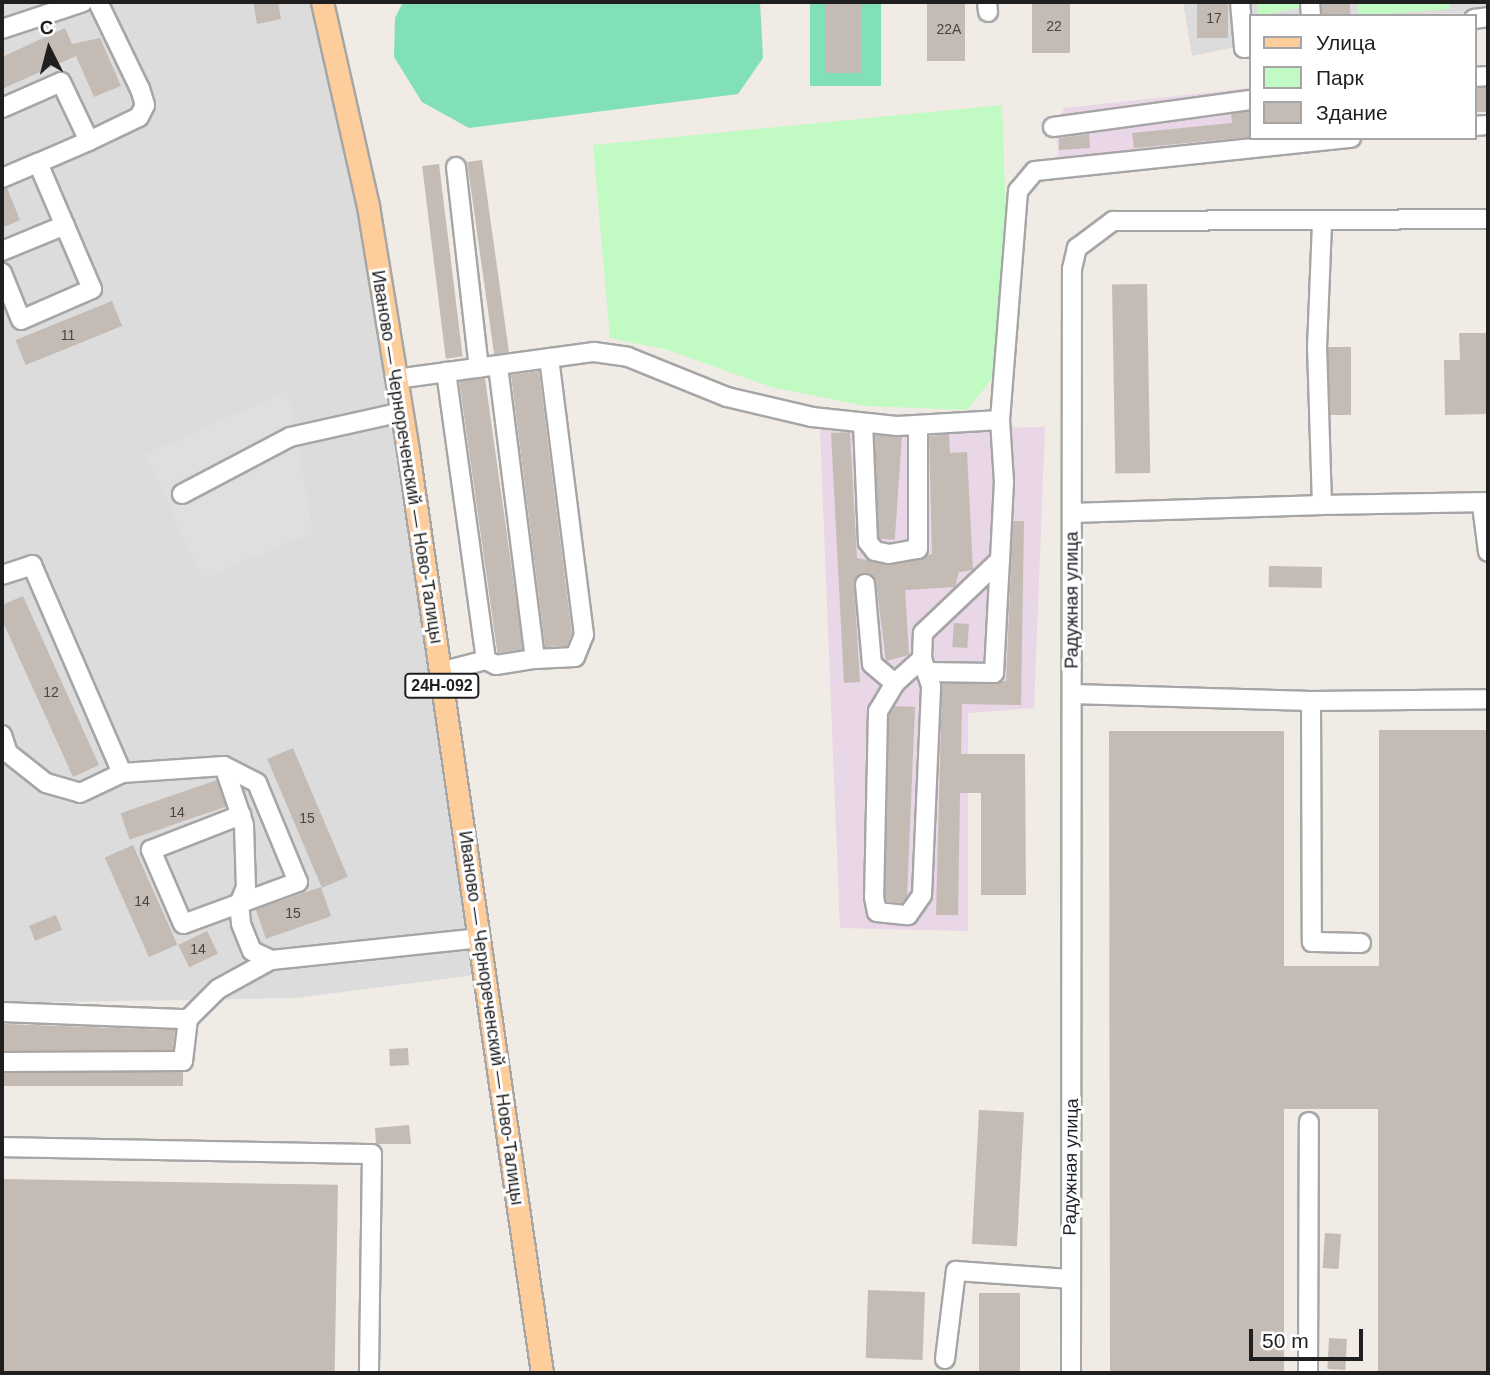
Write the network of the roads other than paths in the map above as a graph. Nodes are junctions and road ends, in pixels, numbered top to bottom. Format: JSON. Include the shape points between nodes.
{"nodes":[{"id":1,"x":83,"y":2,"type":"edge"},
{"id":2,"x":98,"y":2,"type":"edge"},
{"id":3,"x":322,"y":2,"type":"edge"},
{"id":4,"x":1240,"y":2,"type":"edge"},
{"id":5,"x":2,"y":29,"type":"edge"},
{"id":6,"x":1248,"y":47,"type":"edge"},
{"id":7,"x":1248,"y":100,"type":"edge"},
{"id":8,"x":2,"y":108,"type":"edge"},
{"id":9,"x":1053,"y":127,"type":"dead end"},
{"id":10,"x":1332,"y":140,"type":"edge"},
{"id":11,"x":89,"y":141,"type":"junction"},
{"id":12,"x":38,"y":163,"type":"junction"},
{"id":13,"x":456,"y":167,"type":"dead end"},
{"id":14,"x":2,"y":178,"type":"edge"},
{"id":15,"x":1488,"y":219,"type":"edge"},
{"id":16,"x":1322,"y":220,"type":"junction"},
{"id":17,"x":65,"y":225,"type":"junction"},
{"id":18,"x":2,"y":251,"type":"edge"},
{"id":19,"x":2,"y":273,"type":"edge"},
{"id":20,"x":549,"y":358,"type":"junction"},
{"id":21,"x":498,"y":365,"type":"junction"},
{"id":22,"x":480,"y":368,"type":"junction"},
{"id":23,"x":446,"y":372,"type":"junction"},
{"id":24,"x":397,"y":379,"type":"junction"},
{"id":25,"x":402,"y":412,"type":"junction"},
{"id":26,"x":1000,"y":420,"type":"junction"},
{"id":27,"x":863,"y":423,"type":"junction"},
{"id":28,"x":918,"y":425,"type":"junction"},
{"id":29,"x":183,"y":494,"type":"dead end"},
{"id":30,"x":1485,"y":503,"type":"edge"},
{"id":31,"x":1322,"y":505,"type":"junction"},
{"id":32,"x":1072,"y":513,"type":"junction"},
{"id":33,"x":1488,"y":552,"type":"edge"},
{"id":34,"x":1000,"y":560,"type":"junction"},
{"id":35,"x":2,"y":575,"type":"edge"},
{"id":36,"x":865,"y":584,"type":"dead end"},
{"id":37,"x":534,"y":659,"type":"junction"},
{"id":38,"x":486,"y":660,"type":"junction"},
{"id":39,"x":924,"y":666,"type":"junction"},
{"id":40,"x":440,"y":672,"type":"junction"},
{"id":41,"x":895,"y":683,"type":"junction"},
{"id":42,"x":1072,"y":694,"type":"junction"},
{"id":43,"x":1488,"y":699,"type":"edge"},
{"id":44,"x":1311,"y":701,"type":"junction"},
{"id":45,"x":2,"y":735,"type":"edge"},
{"id":46,"x":224,"y":766,"type":"junction"},
{"id":47,"x":122,"y":773,"type":"junction"},
{"id":48,"x":241,"y":815,"type":"junction"},
{"id":49,"x":239,"y":904,"type":"junction"},
{"id":50,"x":479,"y":939,"type":"junction"},
{"id":51,"x":1361,"y":943,"type":"dead end"},
{"id":52,"x":271,"y":960,"type":"junction"},
{"id":53,"x":2,"y":1012,"type":"edge"},
{"id":54,"x":188,"y":1019,"type":"junction"},
{"id":55,"x":2,"y":1062,"type":"edge"},
{"id":56,"x":1308,"y":1122,"type":"dead end"},
{"id":57,"x":2,"y":1147,"type":"edge"},
{"id":58,"x":1069,"y":1279,"type":"junction"},
{"id":59,"x":945,"y":1359,"type":"dead end"},
{"id":60,"x":369,"y":1373,"type":"edge"},
{"id":61,"x":542,"y":1373,"type":"edge"},
{"id":62,"x":1071,"y":1373,"type":"edge"},
{"id":63,"x":1308,"y":1373,"type":"edge"}],
"edges":[{"from":1,"to":5,"type":"street"},
{"from":2,"to":11,"type":"street","via":[[145,105],[139,117]]},
{"from":3,"to":24,"type":"main road","name":"Иваново — Чернореченский — Ново-Талицы","number":"24Н-092","via":[[369,206]]},
{"from":4,"to":6,"type":"street","via":[[1244,48]]},
{"from":7,"to":9,"type":"street"},
{"from":8,"to":11,"type":"street","via":[[61,82]]},
{"from":10,"to":26,"type":"street","via":[[1035,171],[1018,191]]},
{"from":11,"to":12,"type":"street"},
{"from":12,"to":14,"type":"street"},
{"from":12,"to":17,"type":"street"},
{"from":13,"to":22,"type":"street"},
{"from":15,"to":16,"type":"street","name":"Радужная улица"},
{"from":16,"to":31,"type":"street","via":[[1317,348]]},
{"from":16,"to":32,"type":"street","name":"Радужная улица","via":[[1113,221],[1086,237],[1072,269]]},
{"from":17,"to":18,"type":"street"},
{"from":17,"to":19,"type":"street","via":[[92,289],[21,320]]},
{"from":20,"to":21,"type":"street"},
{"from":20,"to":27,"type":"street","via":[[594,352],[628,357],[774,411]]},
{"from":20,"to":37,"type":"street","via":[[584,635],[575,657]]},
{"from":21,"to":22,"type":"street"},
{"from":21,"to":37,"type":"street"},
{"from":22,"to":23,"type":"street"},
{"from":23,"to":24,"type":"street"},
{"from":23,"to":38,"type":"street"},
{"from":24,"to":25,"type":"main road","name":"Иваново — Чернореченский — Ново-Талицы","number":"24Н-092"},
{"from":25,"to":29,"type":"street","via":[[290,437]]},
{"from":25,"to":40,"type":"main road","name":"Иваново — Чернореченский — Ново-Талицы","number":"24Н-092"},
{"from":26,"to":28,"type":"street"},
{"from":26,"to":34,"type":"street"},
{"from":27,"to":28,"type":"street"},
{"from":27,"to":28,"type":"street","via":[[868,542],[875,551],[889,554],[918,549]]},
{"from":30,"to":31,"type":"street"},
{"from":30,"to":33,"type":"street"},
{"from":31,"to":32,"type":"street"},
{"from":32,"to":42,"type":"street","name":"Радужная улица"},
{"from":34,"to":39,"type":"street","via":[[923,633]]},
{"from":34,"to":39,"type":"street","via":[[994,673]]},
{"from":35,"to":47,"type":"street","via":[[32,565]]},
{"from":36,"to":41,"type":"street","via":[[872,664]]},
{"from":37,"to":38,"type":"street","via":[[496,665]]},
{"from":38,"to":40,"type":"street"},
{"from":39,"to":41,"type":"street"},
{"from":39,"to":41,"type":"street","via":[[930,686],[922,895],[908,915],[877,912],[874,897],[878,711]]},
{"from":40,"to":50,"type":"main road","name":"Иваново — Чернореченский — Ново-Талицы","number":"24Н-092"},
{"from":42,"to":44,"type":"street"},
{"from":42,"to":58,"type":"street","name":"Радужная улица"},
{"from":43,"to":44,"type":"street"},
{"from":44,"to":51,"type":"street","via":[[1312,942]]},
{"from":45,"to":47,"type":"street","via":[[8,753],[46,783],[80,793]]},
{"from":46,"to":47,"type":"street"},
{"from":46,"to":48,"type":"street"},
{"from":46,"to":49,"type":"street","via":[[257,783],[298,882]]},
{"from":48,"to":49,"type":"street","via":[[246,887]]},
{"from":48,"to":49,"type":"street","via":[[151,850],[184,924]]},
{"from":49,"to":52,"type":"street","via":[[252,951]]},
{"from":50,"to":52,"type":"street"},
{"from":50,"to":61,"type":"main road","name":"Иваново — Чернореченский — Ново-Талицы","number":"24Н-092"},
{"from":52,"to":54,"type":"street","via":[[218,989]]},
{"from":53,"to":54,"type":"street"},
{"from":54,"to":55,"type":"street","via":[[183,1061]]},
{"from":56,"to":63,"type":"street"},
{"from":57,"to":60,"type":"street","via":[[372,1154]]},
{"from":58,"to":59,"type":"street","via":[[956,1271]]},
{"from":58,"to":62,"type":"street","name":"Радужная улица"}]}
